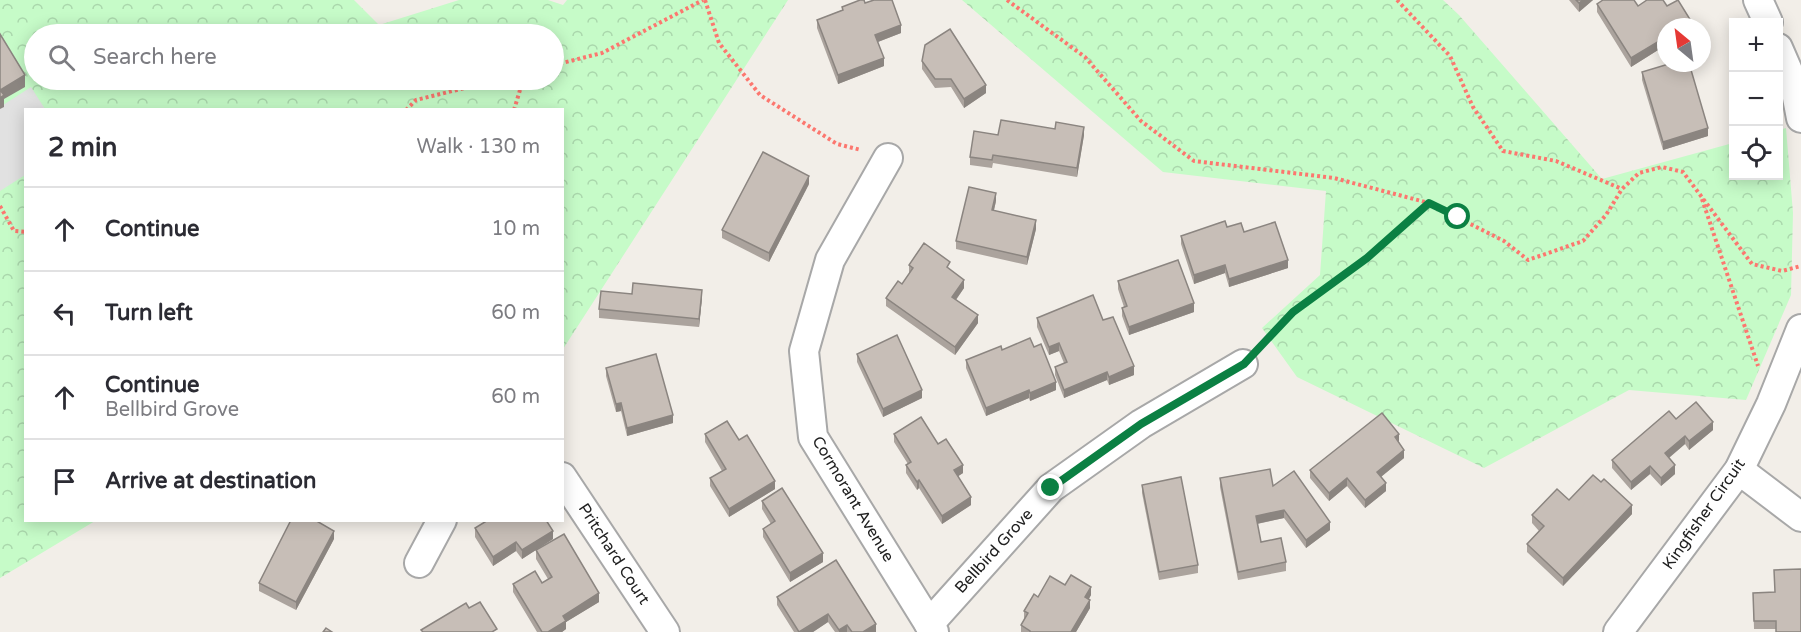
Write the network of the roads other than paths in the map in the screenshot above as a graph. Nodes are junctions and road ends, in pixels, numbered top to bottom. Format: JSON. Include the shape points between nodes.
{"nodes":[{"id":1,"x":1758,"y":0,"type":"edge"},
{"id":2,"x":1766,"y":18,"type":"edge"},
{"id":3,"x":1783,"y":56,"type":"edge"},
{"id":4,"x":1798,"y":86,"type":"edge"},
{"id":5,"x":1801,"y":118,"type":"edge"},
{"id":6,"x":888,"y":158,"type":"road end"},
{"id":7,"x":1801,"y":329,"type":"edge"},
{"id":8,"x":1244,"y":364,"type":"road end"},
{"id":9,"x":1739,"y":470,"type":"junction"},
{"id":10,"x":564,"y":480,"type":"edge"},
{"id":11,"x":1801,"y":517,"type":"edge"},
{"id":12,"x":441,"y":522,"type":"edge"},
{"id":13,"x":419,"y":562,"type":"dead end"},
{"id":14,"x":1644,"y":597,"type":"junction"},
{"id":15,"x":932,"y":628,"type":"edge"},
{"id":16,"x":665,"y":632,"type":"edge"},
{"id":17,"x":1618,"y":632,"type":"edge"},
{"id":18,"x":1632,"y":632,"type":"edge"}],
"edges":[{"from":1,"to":2,"type":"street"},
{"from":3,"to":4,"type":"street"},
{"from":4,"to":5,"type":"street"},
{"from":6,"to":15,"type":"street","name":"Cormorant Avenue","via":[[830,260],[804,351],[813,437]]},
{"from":7,"to":9,"type":"street","name":"Kingfisher Circuit"},
{"from":8,"to":15,"type":"street","name":"Bellbird Grove","via":[[1141,424],[1051,488]]},
{"from":9,"to":11,"type":"street"},
{"from":9,"to":14,"type":"street","name":"Kingfisher Circuit"},
{"from":10,"to":16,"type":"street","name":"Pritchard Court"},
{"from":12,"to":13,"type":"street"},
{"from":14,"to":17,"type":"street","name":"Kingfisher Circuit"},
{"from":14,"to":18,"type":"street","name":"Kingfisher Circuit"}]}
